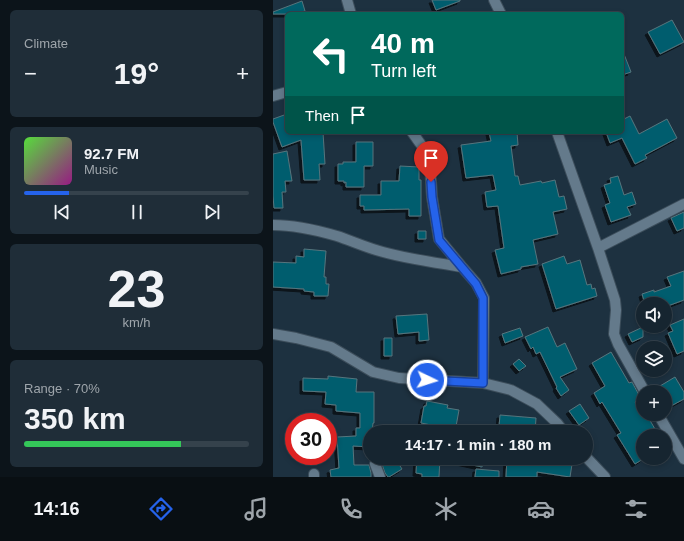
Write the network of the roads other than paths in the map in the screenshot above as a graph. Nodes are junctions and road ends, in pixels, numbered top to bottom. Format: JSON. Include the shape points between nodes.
{"nodes":[{"id":1,"x":347,"y":0,"type":"edge"},
{"id":2,"x":494,"y":0,"type":"edge"},
{"id":3,"x":350,"y":12,"type":"edge"},
{"id":4,"x":500,"y":12,"type":"edge"},
{"id":5,"x":285,"y":93,"type":"edge"},
{"id":6,"x":273,"y":96,"type":"edge"},
{"id":7,"x":413,"y":134,"type":"edge"},
{"id":8,"x":558,"y":134,"type":"edge"},
{"id":9,"x":684,"y":204,"type":"edge"},
{"id":10,"x":273,"y":225,"type":"edge"},
{"id":11,"x":598,"y":248,"type":"junction"},
{"id":12,"x":462,"y":267,"type":"junction"},
{"id":13,"x":273,"y":334,"type":"edge"},
{"id":14,"x":483,"y":383,"type":"junction"},
{"id":15,"x":641,"y":385,"type":"edge"},
{"id":16,"x":662,"y":421,"type":"edge"},
{"id":17,"x":559,"y":425,"type":"edge"},
{"id":18,"x":684,"y":459,"type":"edge"},
{"id":19,"x":593,"y":464,"type":"edge"},
{"id":20,"x":375,"y":465,"type":"edge"},
{"id":21,"x":380,"y":477,"type":"edge"},
{"id":22,"x":605,"y":477,"type":"edge"}],
"edges":[{"from":1,"to":3,"type":"street"},
{"from":2,"to":4,"type":"street"},
{"from":5,"to":6,"type":"street"},
{"from":7,"to":12,"type":"street","via":[[422,146],[430,166],[439,240]]},
{"from":8,"to":11,"type":"street"},
{"from":9,"to":11,"type":"street"},
{"from":10,"to":12,"type":"street","via":[[314,230],[383,252]]},
{"from":11,"to":15,"type":"street","via":[[615,300],[614,334]]},
{"from":12,"to":14,"type":"street","via":[[476,284],[483,298]]},
{"from":13,"to":14,"type":"street","via":[[331,347],[373,372],[399,378]]},
{"from":14,"to":17,"type":"street","via":[[511,390],[537,404]]},
{"from":16,"to":18,"type":"street"},
{"from":19,"to":22,"type":"street"},
{"from":20,"to":21,"type":"street"}]}
